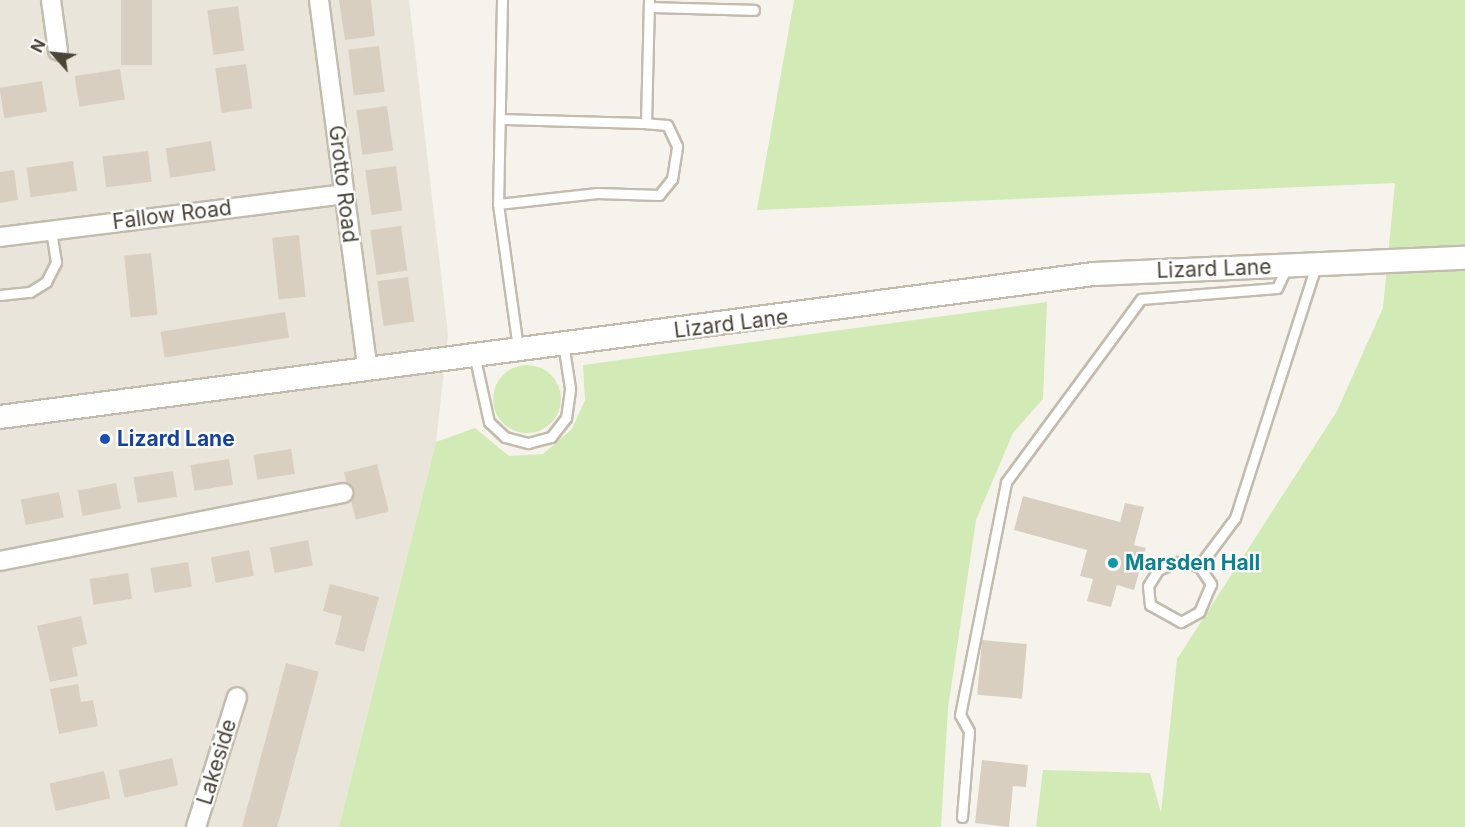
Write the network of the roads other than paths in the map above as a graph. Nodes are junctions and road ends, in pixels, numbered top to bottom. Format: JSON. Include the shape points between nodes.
{"nodes":[{"id":1,"x":51,"y":0,"type":"edge"},
{"id":2,"x":319,"y":0,"type":"edge"},
{"id":3,"x":502,"y":0,"type":"edge"},
{"id":4,"x":649,"y":4,"type":"edge"},
{"id":5,"x":754,"y":10,"type":"dead end"},
{"id":6,"x":58,"y":51,"type":"dead end"},
{"id":7,"x":502,"y":120,"type":"junction"},
{"id":8,"x":646,"y":123,"type":"junction"},
{"id":9,"x":344,"y":194,"type":"junction"},
{"id":10,"x":498,"y":204,"type":"junction"},
{"id":11,"x":51,"y":230,"type":"junction"},
{"id":12,"x":0,"y":237,"type":"edge"},
{"id":13,"x":1465,"y":258,"type":"edge"},
{"id":14,"x":1316,"y":265,"type":"junction"},
{"id":15,"x":1287,"y":267,"type":"junction"},
{"id":16,"x":0,"y":295,"type":"edge"},
{"id":17,"x":563,"y":343,"type":"junction"},
{"id":18,"x":518,"y":348,"type":"junction"},
{"id":19,"x":474,"y":354,"type":"junction"},
{"id":20,"x":367,"y":367,"type":"junction"},
{"id":21,"x":0,"y":417,"type":"edge"},
{"id":22,"x":343,"y":493,"type":"dead end"},
{"id":23,"x":0,"y":561,"type":"edge"},
{"id":24,"x":1199,"y":566,"type":"junction"},
{"id":25,"x":237,"y":697,"type":"dead end"},
{"id":26,"x":962,"y":817,"type":"dead end"},
{"id":27,"x":196,"y":827,"type":"edge"}],
"edges":[{"from":1,"to":6,"type":"street"},
{"from":2,"to":9,"type":"street","name":"Grotto Road"},
{"from":3,"to":7,"type":"lane"},
{"from":4,"to":5,"type":"lane"},
{"from":4,"to":8,"type":"lane"},
{"from":7,"to":8,"type":"lane"},
{"from":7,"to":10,"type":"lane"},
{"from":8,"to":10,"type":"lane","via":[[668,125],[676,146],[672,179],[659,195],[597,193]]},
{"from":9,"to":11,"type":"street","name":"Fallow Road"},
{"from":9,"to":20,"type":"street","name":"Grotto Road"},
{"from":10,"to":18,"type":"lane"},
{"from":11,"to":12,"type":"street","name":"Fallow Road"},
{"from":11,"to":16,"type":"lane","via":[[56,262],[46,282],[30,292]]},
{"from":13,"to":14,"type":"street","name":"Lizard Lane"},
{"from":14,"to":15,"type":"street","name":"Lizard Lane"},
{"from":14,"to":24,"type":"lane","via":[[1235,518]]},
{"from":15,"to":17,"type":"street","name":"Lizard Lane","via":[[1094,274]]},
{"from":15,"to":26,"type":"lane","via":[[1277,288],[1141,299],[1006,483],[960,715],[969,731]]},
{"from":17,"to":18,"type":"street","name":"Lizard Lane"},
{"from":17,"to":19,"type":"lane","via":[[570,388],[566,418],[551,437],[528,443],[505,437],[489,422]]},
{"from":18,"to":19,"type":"street","name":"Lizard Lane"},
{"from":19,"to":20,"type":"street","name":"Lizard Lane"},
{"from":20,"to":21,"type":"street","name":"Lizard Lane"},
{"from":22,"to":23,"type":"street"},
{"from":24,"to":24,"type":"lane","via":[[1176,562],[1158,570],[1148,586],[1150,605],[1181,622],[1199,612],[1210,584]]},
{"from":25,"to":27,"type":"street","name":"Lakeside"}]}
